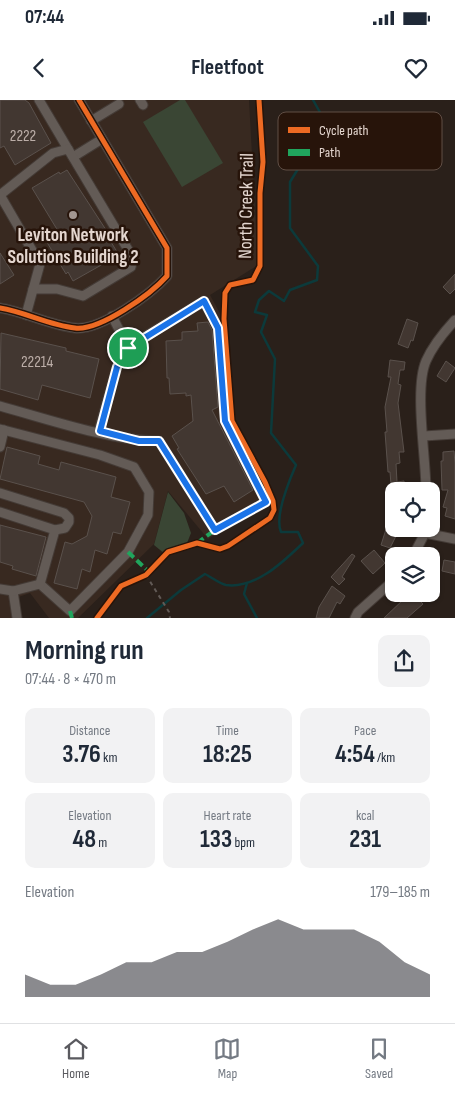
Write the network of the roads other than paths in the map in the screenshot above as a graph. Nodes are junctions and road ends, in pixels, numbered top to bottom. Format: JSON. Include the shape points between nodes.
{"nodes":[{"id":1,"x":39,"y":100,"type":"edge"},
{"id":2,"x":79,"y":100,"type":"edge"},
{"id":3,"x":119,"y":104,"type":"dead end"},
{"id":4,"x":91,"y":121,"type":"junction"},
{"id":5,"x":102,"y":139,"type":"junction"},
{"id":6,"x":68,"y":149,"type":"junction"},
{"id":7,"x":73,"y":157,"type":"junction"},
{"id":8,"x":0,"y":195,"type":"edge"},
{"id":9,"x":33,"y":289,"type":"junction"},
{"id":10,"x":0,"y":308,"type":"edge"},
{"id":11,"x":26,"y":315,"type":"junction"},
{"id":12,"x":112,"y":316,"type":"junction"},
{"id":13,"x":455,"y":320,"type":"edge"},
{"id":14,"x":128,"y":348,"type":"junction"},
{"id":15,"x":0,"y":406,"type":"edge"},
{"id":16,"x":2,"y":430,"type":"edge"},
{"id":17,"x":100,"y":431,"type":"junction"},
{"id":18,"x":455,"y":434,"type":"edge"},
{"id":19,"x":424,"y":436,"type":"junction"},
{"id":20,"x":0,"y":447,"type":"edge"},
{"id":21,"x":426,"y":482,"type":"edge"},
{"id":22,"x":0,"y":493,"type":"edge"},
{"id":23,"x":0,"y":512,"type":"edge"},
{"id":24,"x":54,"y":530,"type":"junction"},
{"id":25,"x":440,"y":535,"type":"edge"},
{"id":26,"x":455,"y":539,"type":"edge"},
{"id":27,"x":40,"y":584,"type":"junction"},
{"id":28,"x":385,"y":588,"type":"edge"},
{"id":29,"x":0,"y":589,"type":"edge"},
{"id":30,"x":14,"y":591,"type":"junction"},
{"id":31,"x":17,"y":618,"type":"edge"},
{"id":32,"x":355,"y":618,"type":"edge"}],
"edges":[{"from":1,"to":6,"type":"street"},
{"from":2,"to":4,"type":"street"},
{"from":3,"to":4,"type":"street"},
{"from":4,"to":5,"type":"street"},
{"from":5,"to":7,"type":"street"},
{"from":5,"to":12,"type":"street","via":[[167,248],[167,276],[157,287]]},
{"from":6,"to":7,"type":"street"},
{"from":6,"to":8,"type":"street","via":[[53,153]]},
{"from":7,"to":9,"type":"street","via":[[133,258],[131,267],[83,296],[57,289]]},
{"from":8,"to":9,"type":"street","via":[[40,264]]},
{"from":9,"to":11,"type":"street"},
{"from":10,"to":11,"type":"street"},
{"from":11,"to":12,"type":"street","via":[[76,328],[94,326]]},
{"from":12,"to":14,"type":"street"},
{"from":13,"to":19,"type":"street","via":[[439,338],[426,363],[420,386]]},
{"from":14,"to":17,"type":"street","via":[[117,367]]},
{"from":14,"to":17,"type":"street","via":[[204,301],[218,328],[225,421],[266,502],[215,530],[159,441],[139,441]]},
{"from":15,"to":17,"type":"street"},
{"from":16,"to":20,"type":"street"},
{"from":16,"to":27,"type":"street","via":[[134,467],[149,492],[148,515],[128,552],[70,611]]},
{"from":18,"to":19,"type":"street"},
{"from":19,"to":21,"type":"street"},
{"from":22,"to":24,"type":"street","via":[[64,513],[69,522],[64,528]]},
{"from":23,"to":24,"type":"street"},
{"from":24,"to":27,"type":"street"},
{"from":25,"to":26,"type":"street"},
{"from":27,"to":30,"type":"street"},
{"from":28,"to":32,"type":"street"},
{"from":29,"to":30,"type":"street"},
{"from":30,"to":31,"type":"street"}]}
